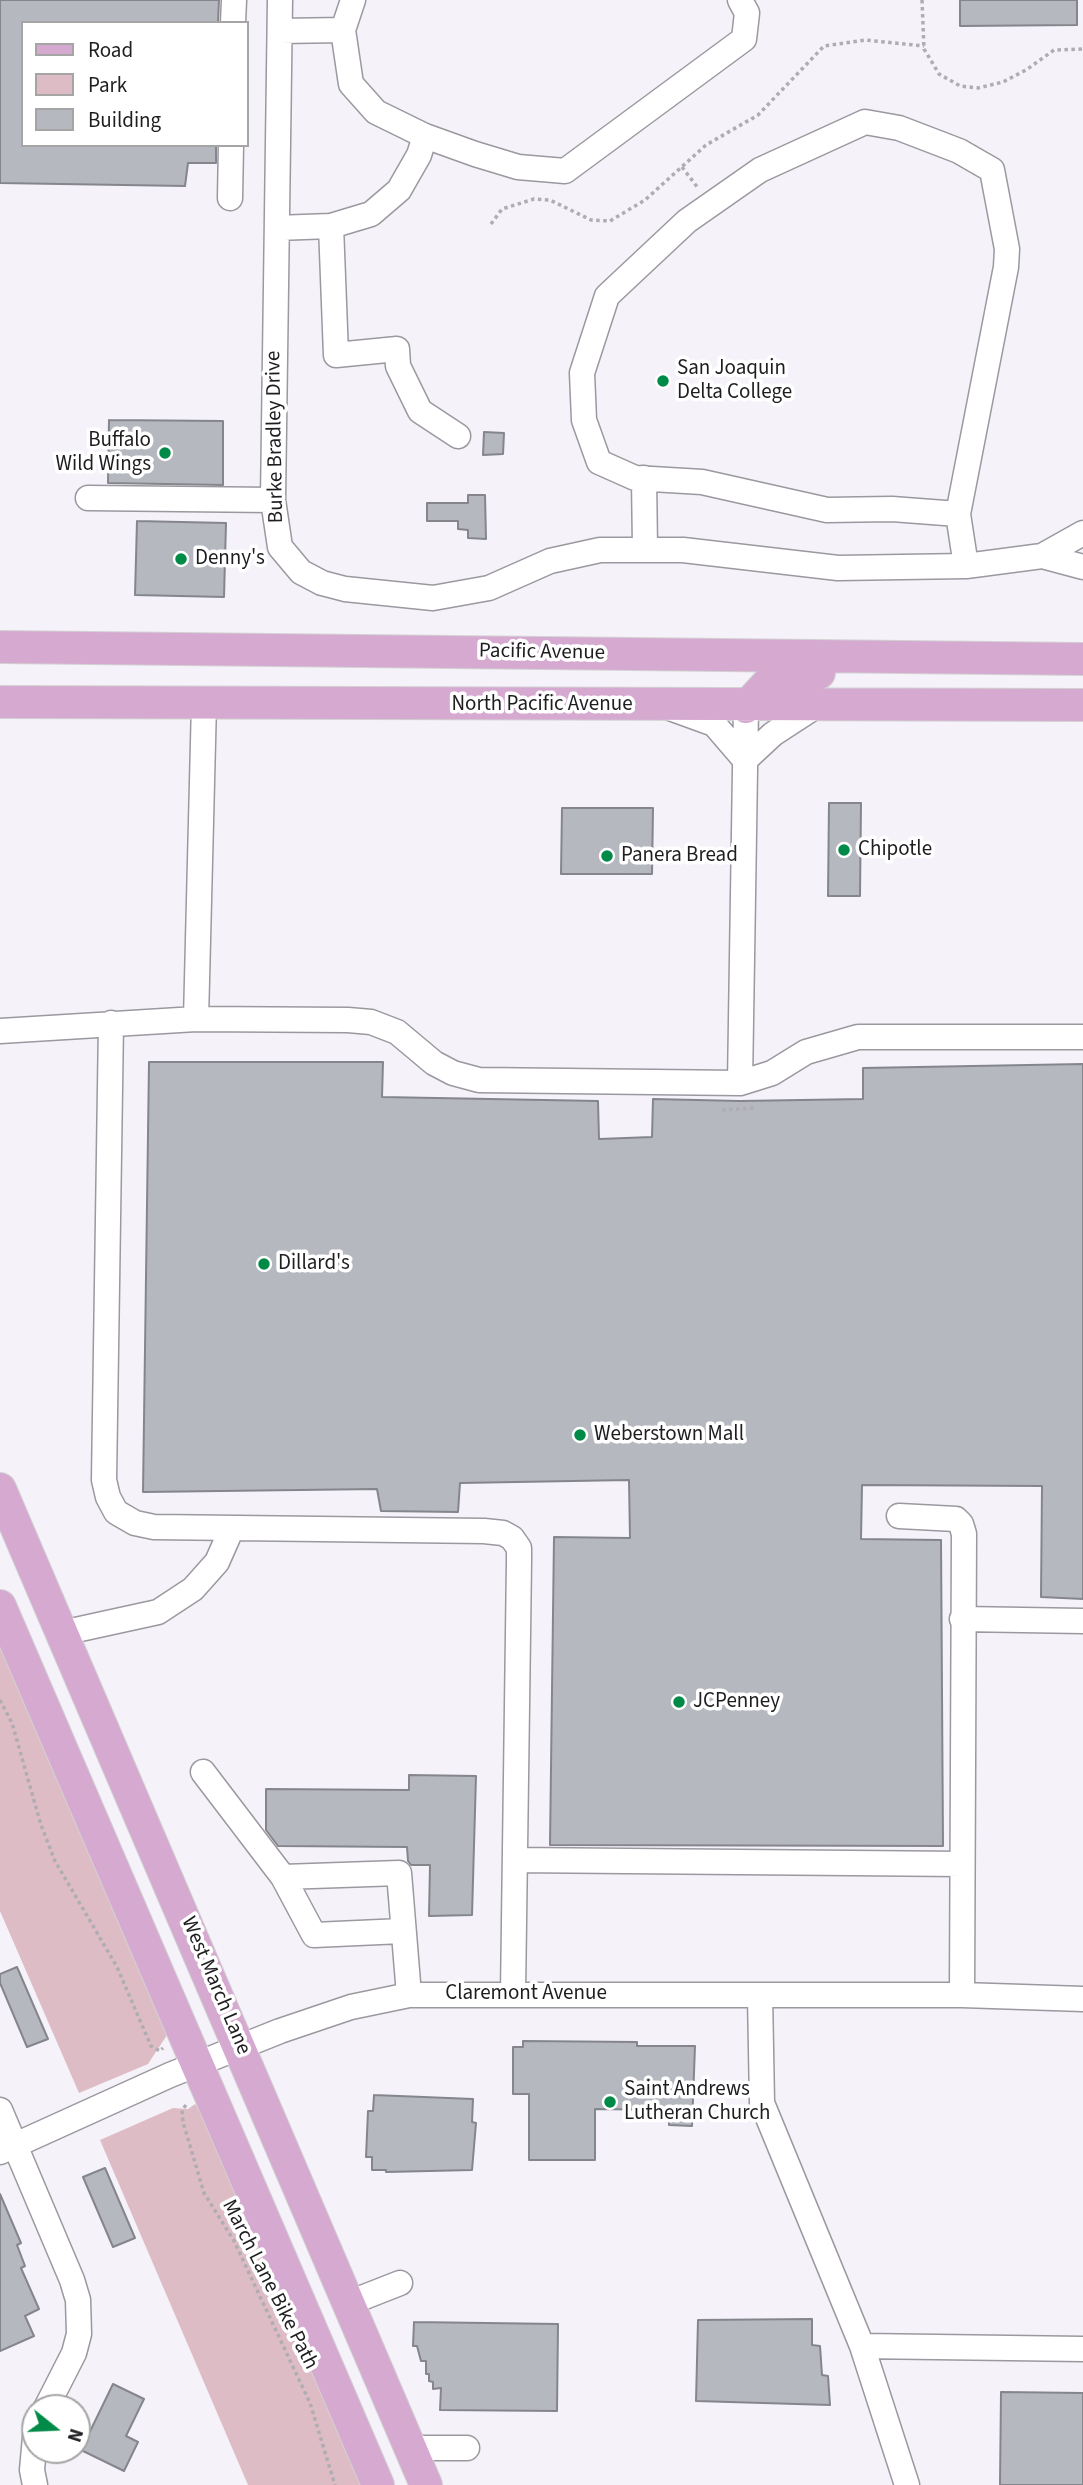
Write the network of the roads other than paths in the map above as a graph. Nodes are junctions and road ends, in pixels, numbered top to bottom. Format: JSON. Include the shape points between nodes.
{"nodes":[{"id":1,"x":234,"y":0,"type":"edge"},
{"id":2,"x":280,"y":0,"type":"edge"},
{"id":3,"x":353,"y":0,"type":"edge"},
{"id":4,"x":740,"y":0,"type":"edge"},
{"id":5,"x":233,"y":21,"type":"edge"},
{"id":6,"x":343,"y":30,"type":"junction"},
{"id":7,"x":280,"y":31,"type":"junction"},
{"id":8,"x":425,"y":135,"type":"junction"},
{"id":9,"x":231,"y":147,"type":"edge"},
{"id":10,"x":230,"y":198,"type":"dead end"},
{"id":11,"x":331,"y":226,"type":"junction"},
{"id":12,"x":277,"y":228,"type":"junction"},
{"id":13,"x":458,"y":436,"type":"dead end"},
{"id":14,"x":645,"y":478,"type":"junction"},
{"id":15,"x":88,"y":498,"type":"dead end"},
{"id":16,"x":273,"y":500,"type":"junction"},
{"id":17,"x":958,"y":514,"type":"junction"},
{"id":18,"x":1083,"y":533,"type":"edge"},
{"id":19,"x":645,"y":548,"type":"junction"},
{"id":20,"x":1042,"y":556,"type":"junction"},
{"id":21,"x":966,"y":566,"type":"junction"},
{"id":22,"x":1083,"y":567,"type":"edge"},
{"id":23,"x":0,"y":647,"type":"edge"},
{"id":24,"x":967,"y":658,"type":"junction"},
{"id":25,"x":1083,"y":659,"type":"edge"},
{"id":26,"x":0,"y":702,"type":"edge"},
{"id":27,"x":204,"y":703,"type":"junction"},
{"id":28,"x":663,"y":705,"type":"junction"},
{"id":29,"x":1083,"y":705,"type":"edge"},
{"id":30,"x":817,"y":706,"type":"junction"},
{"id":31,"x":746,"y":707,"type":"junction"},
{"id":32,"x":745,"y":760,"type":"junction"},
{"id":33,"x":196,"y":1019,"type":"junction"},
{"id":34,"x":111,"y":1023,"type":"junction"},
{"id":35,"x":0,"y":1031,"type":"edge"},
{"id":36,"x":1083,"y":1037,"type":"edge"},
{"id":37,"x":740,"y":1083,"type":"junction"},
{"id":38,"x":0,"y":1489,"type":"edge"},
{"id":39,"x":899,"y":1516,"type":"dead end"},
{"id":40,"x":232,"y":1528,"type":"junction"},
{"id":41,"x":0,"y":1606,"type":"edge"},
{"id":42,"x":962,"y":1619,"type":"junction"},
{"id":43,"x":1083,"y":1621,"type":"edge"},
{"id":44,"x":62,"y":1633,"type":"junction"},
{"id":45,"x":203,"y":1772,"type":"dead end"},
{"id":46,"x":515,"y":1860,"type":"junction"},
{"id":47,"x":962,"y":1864,"type":"junction"},
{"id":48,"x":283,"y":1877,"type":"junction"},
{"id":49,"x":402,"y":1931,"type":"junction"},
{"id":50,"x":513,"y":1994,"type":"junction"},
{"id":51,"x":409,"y":1995,"type":"junction"},
{"id":52,"x":760,"y":1995,"type":"junction"},
{"id":53,"x":962,"y":1995,"type":"junction"},
{"id":54,"x":1083,"y":1999,"type":"edge"},
{"id":55,"x":241,"y":2046,"type":"junction"},
{"id":56,"x":198,"y":2064,"type":"junction"},
{"id":57,"x":0,"y":2110,"type":"edge"},
{"id":58,"x":8,"y":2149,"type":"edge"},
{"id":59,"x":400,"y":2283,"type":"dead end"},
{"id":60,"x":349,"y":2303,"type":"junction"},
{"id":61,"x":862,"y":2346,"type":"junction"},
{"id":62,"x":1083,"y":2349,"type":"edge"},
{"id":63,"x":53,"y":2394,"type":"edge"},
{"id":64,"x":411,"y":2448,"type":"junction"},
{"id":65,"x":467,"y":2448,"type":"dead end"},
{"id":66,"x":34,"y":2464,"type":"edge"},
{"id":67,"x":34,"y":2485,"type":"edge"},
{"id":68,"x":379,"y":2485,"type":"edge"},
{"id":69,"x":426,"y":2485,"type":"edge"},
{"id":70,"x":907,"y":2485,"type":"edge"}],
"edges":[{"from":1,"to":5,"type":"street"},
{"from":2,"to":7,"type":"street","name":"Burke Bradley Drive"},
{"from":3,"to":6,"type":"street"},
{"from":4,"to":8,"type":"street","via":[[747,13],[744,39],[565,172],[518,167]]},
{"from":6,"to":7,"type":"street"},
{"from":6,"to":8,"type":"street","via":[[351,84],[376,112]]},
{"from":7,"to":12,"type":"street","name":"Burke Bradley Drive"},
{"from":8,"to":11,"type":"street","via":[[399,190],[371,214]]},
{"from":9,"to":10,"type":"street"},
{"from":11,"to":12,"type":"street"},
{"from":11,"to":13,"type":"street","via":[[336,355],[397,349],[398,366],[420,411]]},
{"from":12,"to":16,"type":"street","name":"Burke Bradley Drive"},
{"from":14,"to":17,"type":"street","via":[[702,482],[827,510]]},
{"from":14,"to":17,"type":"street","via":[[599,463],[584,420],[582,373],[607,296],[687,221],[760,170],[865,122],[899,128],[959,151],[992,170],[1007,249],[1006,267]]},
{"from":14,"to":19,"type":"street"},
{"from":15,"to":16,"type":"street"},
{"from":16,"to":19,"type":"street","name":"Burke Bradley Drive","via":[[280,547],[301,572],[345,589],[400,597],[461,595],[550,561],[600,550]]},
{"from":17,"to":21,"type":"street"},
{"from":18,"to":20,"type":"street","name":"Burke Bradley Drive"},
{"from":19,"to":21,"type":"street","name":"Burke Bradley Drive","via":[[838,568]]},
{"from":20,"to":21,"type":"street","name":"Burke Bradley Drive"},
{"from":20,"to":22,"type":"street","name":"Burke Bradley Drive"},
{"from":23,"to":24,"type":"main road","name":"Pacific Avenue"},
{"from":24,"to":25,"type":"main road","name":"Pacific Avenue"},
{"from":24,"to":31,"type":"main road","via":[[945,672],[787,673],[770,681]]},
{"from":26,"to":27,"type":"main road","name":"North Pacific Avenue"},
{"from":27,"to":28,"type":"main road","name":"North Pacific Avenue"},
{"from":27,"to":33,"type":"street"},
{"from":28,"to":31,"type":"main road","name":"North Pacific Avenue"},
{"from":28,"to":32,"type":"street","via":[[714,724]]},
{"from":29,"to":30,"type":"main road","name":"North Pacific Avenue"},
{"from":30,"to":31,"type":"main road","name":"North Pacific Avenue"},
{"from":30,"to":32,"type":"street"},
{"from":31,"to":32,"type":"street"},
{"from":32,"to":37,"type":"street"},
{"from":33,"to":34,"type":"street"},
{"from":33,"to":37,"type":"street","via":[[372,1023],[397,1032],[434,1063],[479,1080]]},
{"from":34,"to":35,"type":"street"},
{"from":34,"to":40,"type":"street","via":[[104,1480],[108,1497],[116,1512],[135,1523]]},
{"from":36,"to":37,"type":"street","via":[[858,1037],[806,1052],[772,1073]]},
{"from":38,"to":44,"type":"main road","name":"West March Lane"},
{"from":39,"to":42,"type":"street","via":[[956,1519],[961,1524]]},
{"from":40,"to":44,"type":"street","via":[[217,1562],[194,1589],[158,1612]]},
{"from":40,"to":46,"type":"street","via":[[484,1531],[512,1538],[519,1548]]},
{"from":41,"to":56,"type":"main road"},
{"from":42,"to":43,"type":"street"},
{"from":42,"to":47,"type":"street"},
{"from":44,"to":55,"type":"main road","name":"West March Lane"},
{"from":45,"to":48,"type":"street"},
{"from":46,"to":47,"type":"street"},
{"from":46,"to":50,"type":"street"},
{"from":47,"to":53,"type":"street"},
{"from":48,"to":49,"type":"street","via":[[314,1935]]},
{"from":48,"to":49,"type":"street","via":[[399,1873]]},
{"from":49,"to":51,"type":"street"},
{"from":50,"to":51,"type":"street","name":"Claremont Avenue"},
{"from":50,"to":52,"type":"street","name":"Claremont Avenue"},
{"from":51,"to":55,"type":"street","name":"Claremont Avenue","via":[[308,2021]]},
{"from":52,"to":53,"type":"street","name":"Claremont Avenue"},
{"from":52,"to":61,"type":"street","via":[[762,2103]]},
{"from":53,"to":54,"type":"street","name":"Claremont Avenue"},
{"from":55,"to":56,"type":"street","name":"Claremont Avenue"},
{"from":55,"to":60,"type":"main road","name":"West March Lane"},
{"from":56,"to":58,"type":"street","name":"Claremont Avenue"},
{"from":56,"to":68,"type":"main road"},
{"from":57,"to":58,"type":"street"},
{"from":58,"to":63,"type":"street","via":[[78,2300],[79,2334],[74,2353]]},
{"from":59,"to":60,"type":"street"},
{"from":60,"to":64,"type":"main road","name":"West March Lane"},
{"from":61,"to":62,"type":"street"},
{"from":61,"to":70,"type":"street"},
{"from":64,"to":65,"type":"street"},
{"from":64,"to":69,"type":"main road","name":"West March Lane"},
{"from":66,"to":67,"type":"street"}]}
